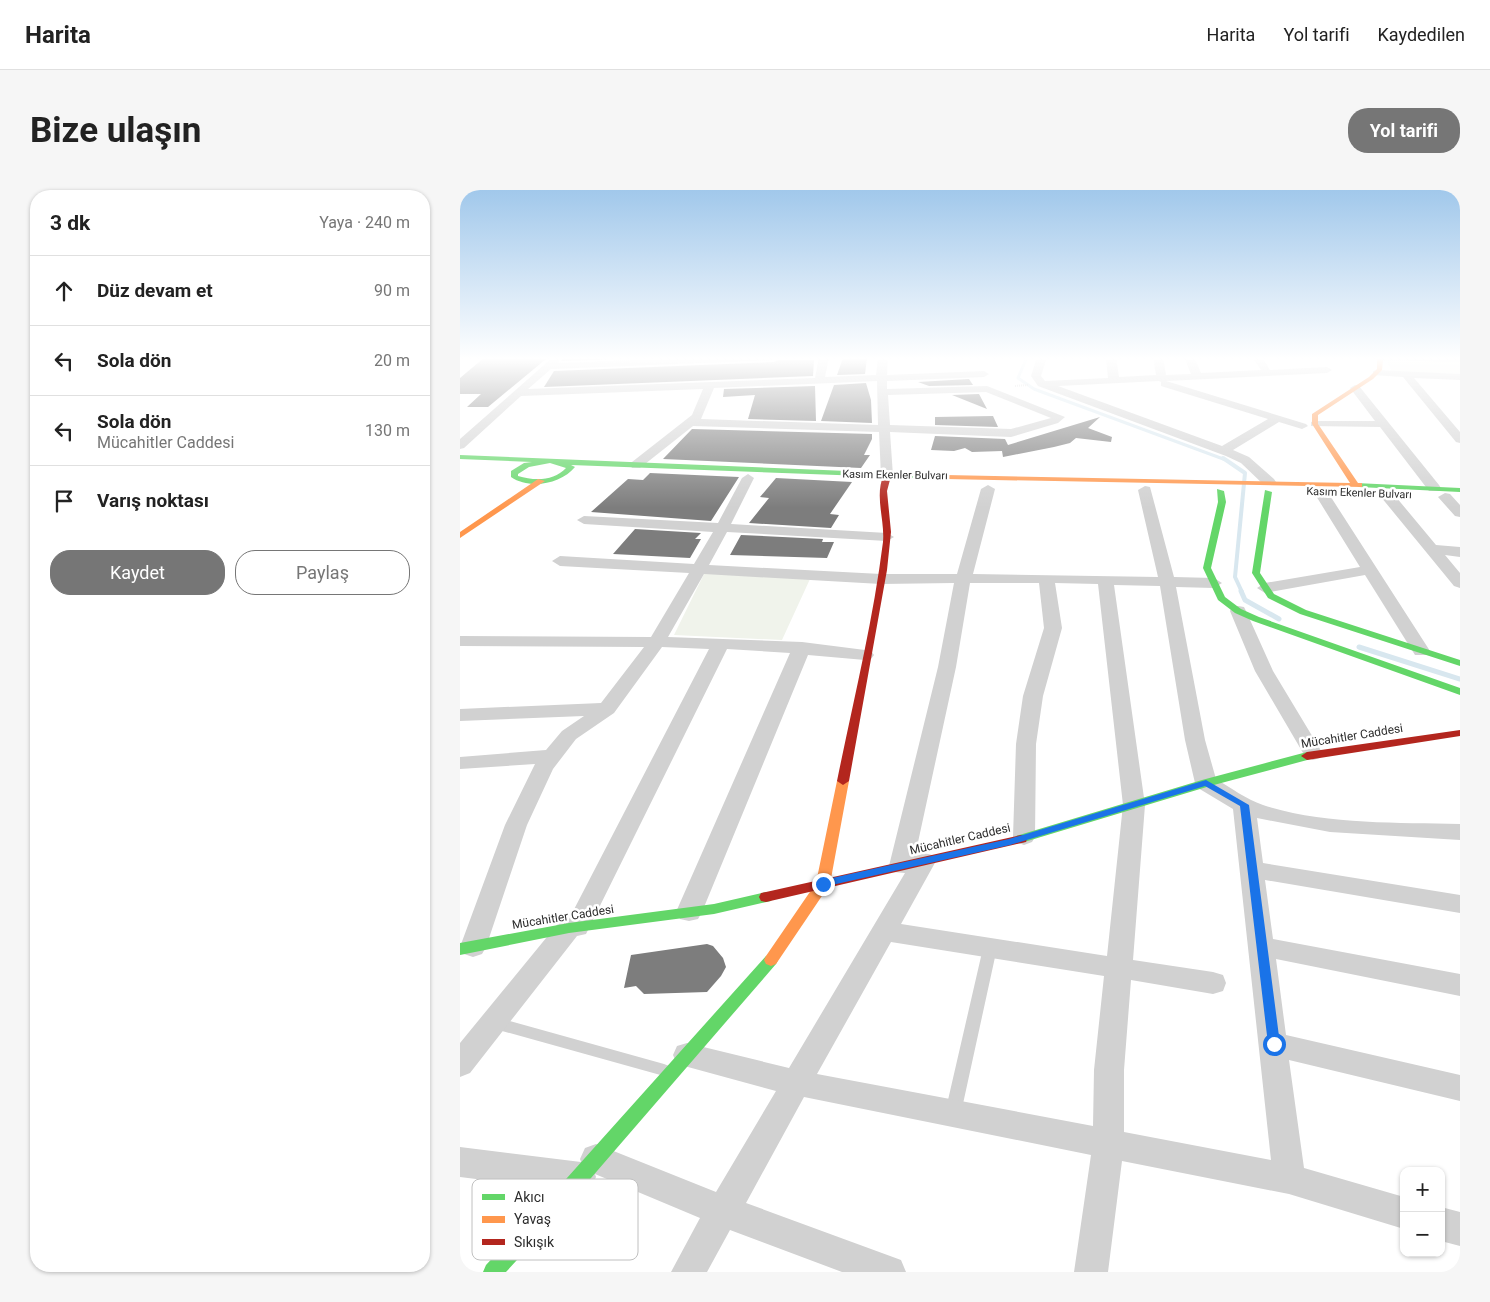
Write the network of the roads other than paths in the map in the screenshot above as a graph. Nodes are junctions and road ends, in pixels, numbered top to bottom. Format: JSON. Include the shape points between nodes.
{"nodes":[{"id":1,"x":503,"y":407,"type":"edge"},
{"id":2,"x":701,"y":407,"type":"edge"},
{"id":3,"x":883,"y":407,"type":"edge"},
{"id":4,"x":1035,"y":407,"type":"edge"},
{"id":5,"x":1104,"y":407,"type":"edge"},
{"id":6,"x":1244,"y":407,"type":"edge"},
{"id":7,"x":1306,"y":407,"type":"edge"},
{"id":8,"x":1323,"y":407,"type":"edge"},
{"id":9,"x":1371,"y":407,"type":"edge"},
{"id":10,"x":1433,"y":407,"type":"edge"},
{"id":11,"x":1278,"y":418,"type":"junction"},
{"id":12,"x":691,"y":422,"type":"junction"},
{"id":13,"x":1316,"y":424,"type":"junction"},
{"id":14,"x":1384,"y":424,"type":"junction"},
{"id":15,"x":884,"y":428,"type":"junction"},
{"id":16,"x":1304,"y":430,"type":"joint"},
{"id":17,"x":1460,"y":439,"type":"edge"},
{"id":18,"x":460,"y":444,"type":"edge"},
{"id":19,"x":1224,"y":450,"type":"junction"},
{"id":20,"x":460,"y":457,"type":"edge"},
{"id":21,"x":555,"y":462,"type":"junction"},
{"id":22,"x":460,"y":463,"type":"edge"},
{"id":23,"x":636,"y":465,"type":"junction"},
{"id":24,"x":1323,"y":470,"type":"dead end"},
{"id":25,"x":517,"y":476,"type":"junction"},
{"id":26,"x":563,"y":476,"type":"junction"},
{"id":27,"x":748,"y":478,"type":"junction"},
{"id":28,"x":885,"y":480,"type":"junction"},
{"id":29,"x":541,"y":481,"type":"junction"},
{"id":30,"x":1355,"y":484,"type":"junction"},
{"id":31,"x":1264,"y":487,"type":"junction"},
{"id":32,"x":1324,"y":487,"type":"junction"},
{"id":33,"x":1227,"y":488,"type":"junction"},
{"id":34,"x":988,"y":489,"type":"junction"},
{"id":35,"x":1145,"y":490,"type":"junction"},
{"id":36,"x":1460,"y":490,"type":"edge"},
{"id":37,"x":1439,"y":493,"type":"junction"},
{"id":38,"x":1386,"y":494,"type":"junction"},
{"id":39,"x":1460,"y":497,"type":"edge"},
{"id":40,"x":1460,"y":513,"type":"edge"},
{"id":41,"x":584,"y":520,"type":"dead end"},
{"id":42,"x":460,"y":523,"type":"edge"},
{"id":43,"x":722,"y":529,"type":"junction"},
{"id":44,"x":460,"y":536,"type":"edge"},
{"id":45,"x":888,"y":537,"type":"junction"},
{"id":46,"x":1432,"y":549,"type":"junction"},
{"id":47,"x":1460,"y":552,"type":"edge"},
{"id":48,"x":560,"y":561,"type":"dead end"},
{"id":49,"x":699,"y":569,"type":"junction"},
{"id":50,"x":1370,"y":570,"type":"junction"},
{"id":51,"x":1046,"y":578,"type":"junction"},
{"id":52,"x":881,"y":579,"type":"junction"},
{"id":53,"x":964,"y":580,"type":"junction"},
{"id":54,"x":1105,"y":580,"type":"junction"},
{"id":55,"x":1167,"y":582,"type":"junction"},
{"id":56,"x":1214,"y":583,"type":"junction"},
{"id":57,"x":1460,"y":583,"type":"edge"},
{"id":58,"x":1266,"y":588,"type":"junction"},
{"id":59,"x":1238,"y":611,"type":"junction"},
{"id":60,"x":658,"y":640,"type":"junction"},
{"id":61,"x":460,"y":641,"type":"edge"},
{"id":62,"x":721,"y":643,"type":"junction"},
{"id":63,"x":802,"y":647,"type":"junction"},
{"id":64,"x":1421,"y":650,"type":"junction"},
{"id":65,"x":865,"y":655,"type":"junction"},
{"id":66,"x":1460,"y":664,"type":"edge"},
{"id":67,"x":1460,"y":692,"type":"edge"},
{"id":68,"x":606,"y":710,"type":"junction"},
{"id":69,"x":460,"y":715,"type":"edge"},
{"id":70,"x":1460,"y":733,"type":"edge"},
{"id":71,"x":1314,"y":754,"type":"junction"},
{"id":72,"x":552,"y":756,"type":"junction"},
{"id":73,"x":460,"y":763,"type":"edge"},
{"id":74,"x":1206,"y":782,"type":"junction"},
{"id":75,"x":1134,"y":804,"type":"junction"},
{"id":76,"x":1244,"y":805,"type":"junction"},
{"id":77,"x":1460,"y":832,"type":"edge"},
{"id":78,"x":1024,"y":837,"type":"junction"},
{"id":79,"x":913,"y":864,"type":"junction"},
{"id":80,"x":1253,"y":870,"type":"junction"},
{"id":81,"x":823,"y":884,"type":"junction"},
{"id":82,"x":1460,"y":904,"type":"edge"},
{"id":83,"x":688,"y":912,"type":"junction"},
{"id":84,"x":573,"y":928,"type":"junction"},
{"id":85,"x":885,"y":931,"type":"junction"},
{"id":86,"x":1263,"y":947,"type":"junction"},
{"id":87,"x":466,"y":948,"type":"edge"},
{"id":88,"x":990,"y":948,"type":"junction"},
{"id":89,"x":1118,"y":969,"type":"junction"},
{"id":90,"x":1213,"y":983,"type":"dead end"},
{"id":91,"x":1460,"y":985,"type":"edge"},
{"id":92,"x":494,"y":1022,"type":"junction"},
{"id":93,"x":1274,"y":1044,"type":"junction"},
{"id":94,"x":460,"y":1064,"type":"edge"},
{"id":95,"x":680,"y":1064,"type":"junction"},
{"id":96,"x":797,"y":1084,"type":"junction"},
{"id":97,"x":1460,"y":1088,"type":"edge"},
{"id":98,"x":953,"y":1114,"type":"junction"},
{"id":99,"x":1108,"y":1144,"type":"junction"},
{"id":100,"x":460,"y":1162,"type":"edge"},
{"id":101,"x":588,"y":1168,"type":"junction"},
{"id":102,"x":578,"y":1179,"type":"edge"},
{"id":103,"x":622,"y":1179,"type":"edge"},
{"id":104,"x":1289,"y":1179,"type":"junction"},
{"id":105,"x":638,"y":1184,"type":"edge"},
{"id":106,"x":722,"y":1212,"type":"junction"},
{"id":107,"x":1401,"y":1212,"type":"edge"},
{"id":108,"x":1445,"y":1225,"type":"edge"},
{"id":109,"x":1460,"y":1229,"type":"edge"},
{"id":110,"x":504,"y":1260,"type":"edge"},
{"id":111,"x":493,"y":1272,"type":"edge"},
{"id":112,"x":688,"y":1272,"type":"edge"},
{"id":113,"x":888,"y":1272,"type":"edge"},
{"id":114,"x":1092,"y":1272,"type":"edge"}],
"edges":[{"from":1,"to":18,"type":"street"},
{"from":2,"to":12,"type":"street"},
{"from":3,"to":15,"type":"street"},
{"from":4,"to":15,"type":"street","via":[[1059,417],[1010,433]]},
{"from":5,"to":19,"type":"street"},
{"from":6,"to":11,"type":"street"},
{"from":7,"to":16,"type":"street"},
{"from":8,"to":13,"type":"street","via":[[1315,414]]},
{"from":9,"to":14,"type":"street"},
{"from":10,"to":17,"type":"street"},
{"from":11,"to":16,"type":"street"},
{"from":11,"to":19,"type":"street"},
{"from":12,"to":15,"type":"street"},
{"from":12,"to":23,"type":"street"},
{"from":13,"to":14,"type":"street"},
{"from":13,"to":30,"type":"street"},
{"from":14,"to":37,"type":"street"},
{"from":15,"to":28,"type":"street"},
{"from":19,"to":31,"type":"street","via":[[1245,460]]},
{"from":20,"to":21,"type":"street","name":"Kasım Ekenler Bulvarı"},
{"from":21,"to":23,"type":"street","name":"Kasım Ekenler Bulvarı"},
{"from":21,"to":25,"type":"street","via":[[528,465]]},
{"from":21,"to":26,"type":"street","via":[[571,467]]},
{"from":22,"to":25,"type":"street","via":[[495,466]]},
{"from":23,"to":28,"type":"street","name":"Kasım Ekenler Bulvarı"},
{"from":24,"to":32,"type":"street"},
{"from":25,"to":29,"type":"street"},
{"from":25,"to":42,"type":"street"},
{"from":26,"to":27,"type":"street","name":"Kasım Ekenler Bulvarı","via":[[599,472]]},
{"from":26,"to":29,"type":"street","name":"Kasım Ekenler Bulvarı"},
{"from":27,"to":28,"type":"street","name":"Kasım Ekenler Bulvarı"},
{"from":27,"to":43,"type":"street"},
{"from":28,"to":33,"type":"street","name":"Kasım Ekenler Bulvarı"},
{"from":28,"to":34,"type":"street","name":"Kasım Ekenler Bulvarı"},
{"from":28,"to":45,"type":"street"},
{"from":29,"to":44,"type":"street"},
{"from":30,"to":32,"type":"street","name":"Kasım Ekenler Bulvarı"},
{"from":30,"to":37,"type":"street","name":"Kasım Ekenler Bulvarı"},
{"from":31,"to":32,"type":"street","name":"Kasım Ekenler Bulvarı"},
{"from":31,"to":33,"type":"street","name":"Kasım Ekenler Bulvarı"},
{"from":31,"to":58,"type":"street","via":[[1256,573]]},
{"from":32,"to":38,"type":"street","name":"Kasım Ekenler Bulvarı"},
{"from":32,"to":50,"type":"street"},
{"from":33,"to":35,"type":"street","name":"Kasım Ekenler Bulvarı"},
{"from":33,"to":56,"type":"street","via":[[1207,568]]},
{"from":34,"to":35,"type":"street","name":"Kasım Ekenler Bulvarı"},
{"from":34,"to":53,"type":"street"},
{"from":35,"to":55,"type":"street"},
{"from":36,"to":37,"type":"street","name":"Kasım Ekenler Bulvarı"},
{"from":37,"to":38,"type":"street","name":"Kasım Ekenler Bulvarı"},
{"from":37,"to":39,"type":"street","name":"Kasım Ekenler Bulvarı"},
{"from":37,"to":40,"type":"street"},
{"from":38,"to":46,"type":"street"},
{"from":41,"to":43,"type":"street"},
{"from":43,"to":45,"type":"street"},
{"from":43,"to":49,"type":"street"},
{"from":45,"to":52,"type":"street"},
{"from":46,"to":47,"type":"street"},
{"from":46,"to":57,"type":"street"},
{"from":48,"to":49,"type":"street"},
{"from":49,"to":52,"type":"street"},
{"from":49,"to":60,"type":"street"},
{"from":50,"to":58,"type":"street"},
{"from":50,"to":64,"type":"street"},
{"from":51,"to":53,"type":"street"},
{"from":51,"to":54,"type":"street"},
{"from":51,"to":78,"type":"street","via":[[1053,628],[1033,696],[1026,744]]},
{"from":52,"to":53,"type":"street"},
{"from":52,"to":65,"type":"street"},
{"from":53,"to":79,"type":"street"},
{"from":54,"to":55,"type":"street"},
{"from":54,"to":75,"type":"street"},
{"from":55,"to":56,"type":"street"},
{"from":55,"to":74,"type":"street","via":[[1195,740]]},
{"from":56,"to":59,"type":"street","via":[[1221,598]]},
{"from":58,"to":64,"type":"street","via":[[1271,596],[1303,612]]},
{"from":59,"to":67,"type":"street"},
{"from":59,"to":71,"type":"street","via":[[1264,671]]},
{"from":60,"to":61,"type":"street"},
{"from":60,"to":62,"type":"street"},
{"from":60,"to":68,"type":"street"},
{"from":62,"to":63,"type":"street"},
{"from":62,"to":84,"type":"street"},
{"from":63,"to":65,"type":"street"},
{"from":63,"to":83,"type":"street"},
{"from":64,"to":66,"type":"street"},
{"from":65,"to":81,"type":"street"},
{"from":68,"to":69,"type":"street"},
{"from":68,"to":72,"type":"street","via":[[569,735]]},
{"from":70,"to":71,"type":"street","name":"Mücahitler Caddesi"},
{"from":71,"to":74,"type":"street","name":"Mücahitler Caddesi"},
{"from":72,"to":73,"type":"street"},
{"from":72,"to":87,"type":"street","via":[[543,767],[516,824]]},
{"from":74,"to":75,"type":"street","name":"Mücahitler Caddesi"},
{"from":74,"to":76,"type":"street"},
{"from":75,"to":78,"type":"street","name":"Mücahitler Caddesi"},
{"from":75,"to":89,"type":"street"},
{"from":76,"to":77,"type":"street","via":[[1290,819],[1321,823]]},
{"from":76,"to":80,"type":"street"},
{"from":78,"to":79,"type":"street","name":"Mücahitler Caddesi"},
{"from":79,"to":81,"type":"street","name":"Mücahitler Caddesi"},
{"from":79,"to":85,"type":"street"},
{"from":80,"to":82,"type":"street"},
{"from":80,"to":86,"type":"street"},
{"from":81,"to":83,"type":"street","name":"Mücahitler Caddesi"},
{"from":81,"to":95,"type":"street","via":[[777,952]]},
{"from":83,"to":84,"type":"street","name":"Mücahitler Caddesi"},
{"from":84,"to":87,"type":"street","name":"Mücahitler Caddesi"},
{"from":84,"to":92,"type":"street"},
{"from":85,"to":88,"type":"street"},
{"from":85,"to":96,"type":"street"},
{"from":86,"to":91,"type":"street"},
{"from":86,"to":93,"type":"street"},
{"from":88,"to":89,"type":"street"},
{"from":88,"to":98,"type":"lane"},
{"from":89,"to":90,"type":"street"},
{"from":89,"to":99,"type":"street","via":[[1109,1070]]},
{"from":92,"to":94,"type":"street"},
{"from":92,"to":95,"type":"lane"},
{"from":93,"to":97,"type":"street"},
{"from":93,"to":104,"type":"street"},
{"from":95,"to":96,"type":"street"},
{"from":95,"to":101,"type":"street"},
{"from":96,"to":98,"type":"street"},
{"from":96,"to":106,"type":"street"},
{"from":98,"to":99,"type":"street"},
{"from":99,"to":104,"type":"street"},
{"from":99,"to":114,"type":"street"},
{"from":100,"to":101,"type":"street"},
{"from":101,"to":102,"type":"street"},
{"from":101,"to":103,"type":"street"},
{"from":104,"to":107,"type":"street"},
{"from":105,"to":106,"type":"street"},
{"from":106,"to":112,"type":"street"},
{"from":106,"to":113,"type":"street"},
{"from":108,"to":109,"type":"street"},
{"from":110,"to":111,"type":"street"}]}
